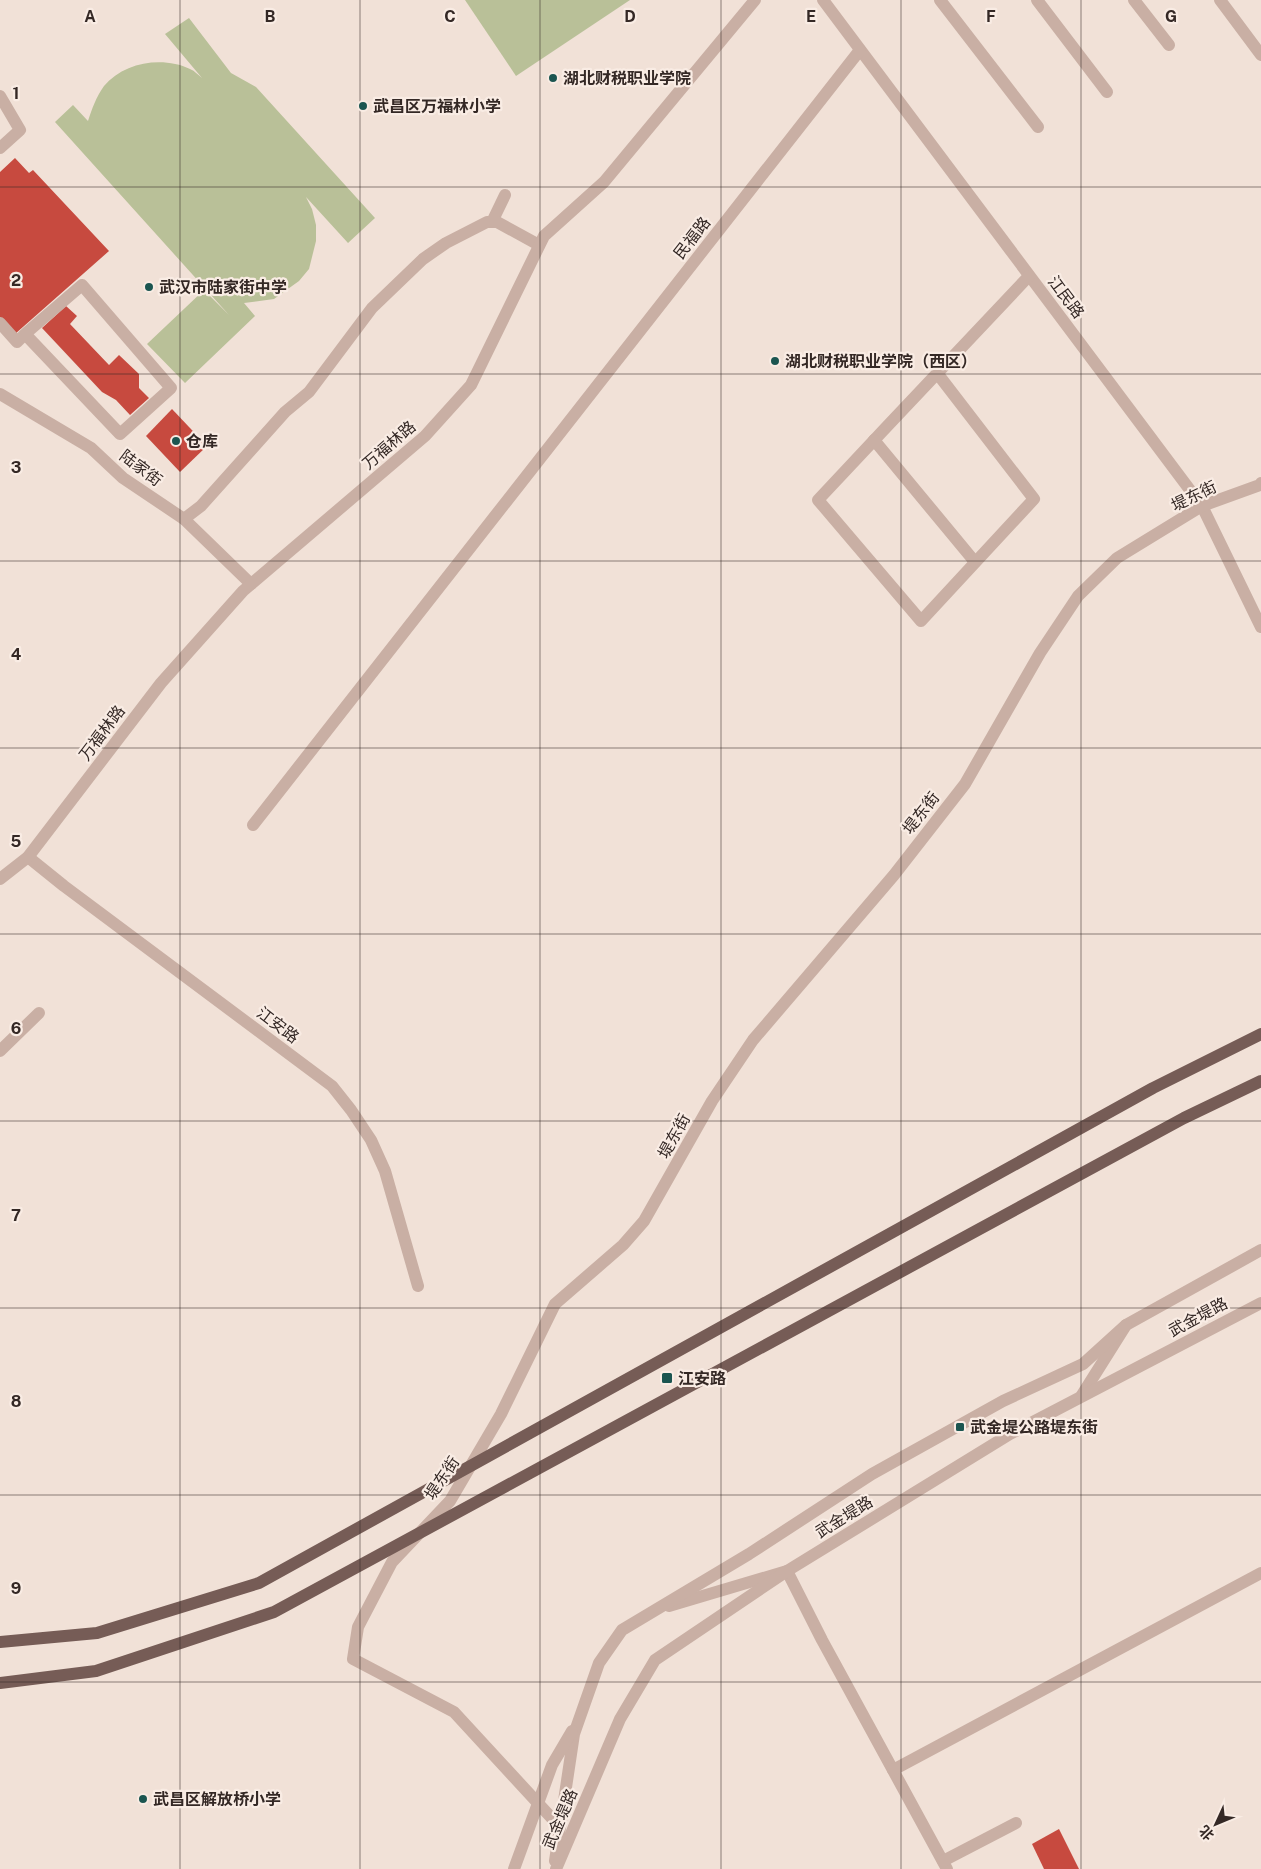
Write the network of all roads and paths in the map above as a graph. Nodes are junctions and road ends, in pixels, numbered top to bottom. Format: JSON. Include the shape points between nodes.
{"nodes":[{"id":1,"x":755,"y":0,"type":"edge"},
{"id":2,"x":823,"y":0,"type":"edge"},
{"id":3,"x":940,"y":0,"type":"edge"},
{"id":4,"x":1037,"y":0,"type":"edge"},
{"id":5,"x":1134,"y":0,"type":"edge"},
{"id":6,"x":1220,"y":0,"type":"edge"},
{"id":7,"x":1169,"y":45,"type":"dead end"},
{"id":8,"x":860,"y":50,"type":"junction"},
{"id":9,"x":1261,"y":55,"type":"edge"},
{"id":10,"x":1107,"y":92,"type":"dead end"},
{"id":11,"x":0,"y":96,"type":"edge"},
{"id":12,"x":1038,"y":127,"type":"dead end"},
{"id":13,"x":0,"y":148,"type":"edge"},
{"id":14,"x":505,"y":196,"type":"dead end"},
{"id":15,"x":492,"y":222,"type":"junction"},
{"id":16,"x":540,"y":245,"type":"junction"},
{"id":17,"x":1029,"y":276,"type":"junction"},
{"id":18,"x":0,"y":323,"type":"edge"},
{"id":19,"x":26,"y":334,"type":"junction"},
{"id":20,"x":937,"y":373,"type":"junction"},
{"id":21,"x":0,"y":394,"type":"edge"},
{"id":22,"x":874,"y":440,"type":"junction"},
{"id":23,"x":1261,"y":482,"type":"edge"},
{"id":24,"x":1202,"y":506,"type":"junction"},
{"id":25,"x":184,"y":519,"type":"junction"},
{"id":26,"x":975,"y":562,"type":"junction"},
{"id":27,"x":251,"y":584,"type":"junction"},
{"id":28,"x":1261,"y":627,"type":"edge"},
{"id":29,"x":253,"y":825,"type":"dead end"},
{"id":30,"x":28,"y":857,"type":"junction"},
{"id":31,"x":0,"y":878,"type":"edge"},
{"id":32,"x":39,"y":1013,"type":"dead end"},
{"id":33,"x":1261,"y":1034,"type":"edge"},
{"id":34,"x":0,"y":1051,"type":"edge"},
{"id":35,"x":1261,"y":1081,"type":"edge"},
{"id":36,"x":1261,"y":1250,"type":"edge"},
{"id":37,"x":418,"y":1286,"type":"dead end"},
{"id":38,"x":1261,"y":1303,"type":"edge"},
{"id":39,"x":1126,"y":1325,"type":"junction"},
{"id":40,"x":1081,"y":1397,"type":"junction"},
{"id":41,"x":470,"y":1466,"type":"junction"},
{"id":42,"x":419,"y":1533,"type":"junction"},
{"id":43,"x":787,"y":1571,"type":"junction"},
{"id":44,"x":1261,"y":1573,"type":"edge"},
{"id":45,"x":650,"y":1612,"type":"junction"},
{"id":46,"x":0,"y":1642,"type":"edge"},
{"id":47,"x":0,"y":1683,"type":"edge"},
{"id":48,"x":579,"y":1720,"type":"junction"},
{"id":49,"x":893,"y":1770,"type":"junction"},
{"id":50,"x":538,"y":1803,"type":"junction"},
{"id":51,"x":1016,"y":1823,"type":"dead end"},
{"id":52,"x":559,"y":1826,"type":"junction"},
{"id":53,"x":945,"y":1865,"type":"edge"},
{"id":54,"x":514,"y":1869,"type":"edge"},
{"id":55,"x":555,"y":1869,"type":"edge"}],
"edges":[{"from":1,"to":16,"type":"street","name":"万福林路","via":[[604,182],[544,236]]},
{"from":2,"to":8,"type":"street","name":"江民路"},
{"from":3,"to":12,"type":"street"},
{"from":4,"to":10,"type":"street"},
{"from":5,"to":7,"type":"street"},
{"from":6,"to":9,"type":"street"},
{"from":8,"to":17,"type":"street","name":"江民路"},
{"from":8,"to":29,"type":"street","name":"民福路"},
{"from":11,"to":13,"type":"street","via":[[20,130]]},
{"from":14,"to":15,"type":"street"},
{"from":15,"to":16,"type":"street"},
{"from":15,"to":25,"type":"street","via":[[446,243],[423,259],[372,308],[309,392],[285,412],[201,506]]},
{"from":16,"to":27,"type":"street","name":"万福林路","via":[[471,385],[425,436]]},
{"from":17,"to":20,"type":"street"},
{"from":17,"to":24,"type":"street","name":"江民路"},
{"from":18,"to":19,"type":"street","via":[[17,342]]},
{"from":19,"to":19,"type":"street","via":[[82,285],[171,388],[120,434]]},
{"from":20,"to":22,"type":"street"},
{"from":20,"to":26,"type":"street","via":[[1034,499]]},
{"from":21,"to":25,"type":"street","name":"陆家街","via":[[91,448],[123,478]]},
{"from":22,"to":26,"type":"street"},
{"from":22,"to":26,"type":"street","via":[[818,500],[921,620]]},
{"from":23,"to":24,"type":"street","name":"堤东街"},
{"from":24,"to":28,"type":"street","name":"江民路"},
{"from":24,"to":41,"type":"street","name":"堤东街","via":[[1117,558],[1078,596],[1040,653],[965,784],[894,875],[753,1040],[712,1101],[644,1221],[623,1245],[555,1304]]},
{"from":25,"to":27,"type":"street","name":"陆家街"},
{"from":27,"to":30,"type":"street","name":"万福林路","via":[[161,683]]},
{"from":30,"to":31,"type":"street","name":"万福林路"},
{"from":30,"to":37,"type":"street","name":"江安路","via":[[332,1086],[371,1140],[385,1171]]},
{"from":32,"to":34,"type":"street"},
{"from":33,"to":41,"type":"main road","via":[[1153,1088]]},
{"from":35,"to":42,"type":"main road","via":[[1184,1118]]},
{"from":36,"to":39,"type":"street"},
{"from":38,"to":40,"type":"street","name":"武金堤路"},
{"from":39,"to":40,"type":"street"},
{"from":39,"to":45,"type":"street","via":[[1083,1364],[1003,1401],[872,1474],[749,1554]]},
{"from":40,"to":43,"type":"street","name":"武金堤路","via":[[1010,1434]]},
{"from":41,"to":42,"type":"street","name":"堤东街","via":[[450,1501]]},
{"from":41,"to":46,"type":"main road","via":[[259,1583],[97,1633]]},
{"from":42,"to":47,"type":"main road","via":[[274,1612],[96,1671]]},
{"from":42,"to":50,"type":"street","name":"堤东街","via":[[392,1562],[358,1627],[354,1659],[454,1712]]},
{"from":43,"to":45,"type":"street"},
{"from":43,"to":49,"type":"street"},
{"from":43,"to":55,"type":"street","name":"武金堤路","via":[[655,1660],[620,1719]]},
{"from":44,"to":49,"type":"street"},
{"from":45,"to":48,"type":"street","via":[[622,1630],[599,1663]]},
{"from":48,"to":50,"type":"street","via":[[552,1764]]},
{"from":48,"to":52,"type":"street"},
{"from":49,"to":53,"type":"street"},
{"from":50,"to":52,"type":"street","name":"堤东街"},
{"from":50,"to":54,"type":"street"},
{"from":51,"to":53,"type":"street"},
{"from":52,"to":55,"type":"street"}]}
